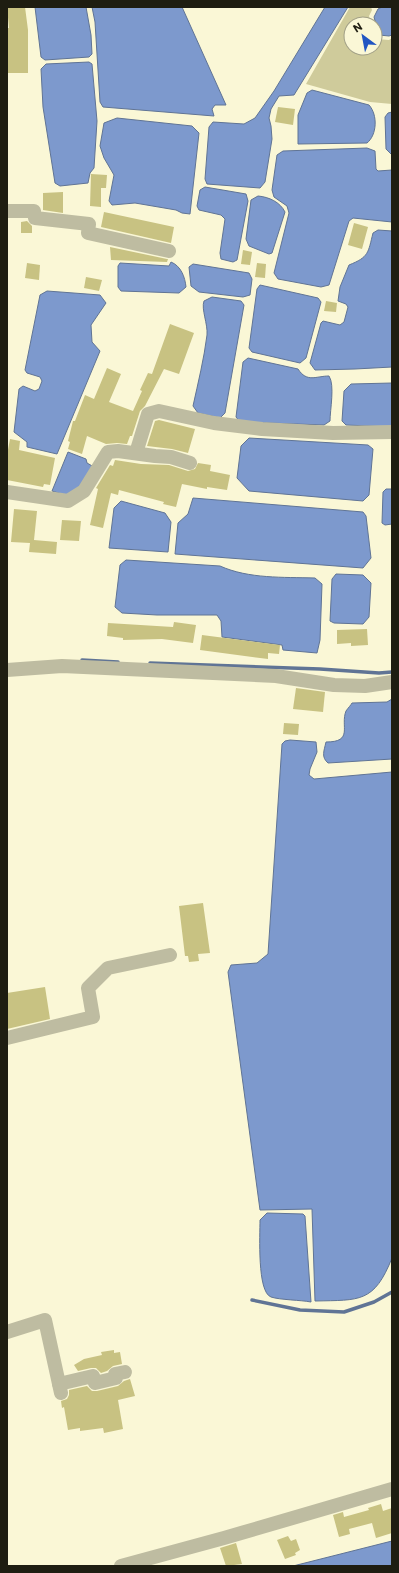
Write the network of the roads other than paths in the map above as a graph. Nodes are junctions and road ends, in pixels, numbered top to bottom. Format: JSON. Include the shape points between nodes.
{"nodes":[{"id":1,"x":7,"y":211,"type":"edge"},
{"id":2,"x":169,"y":250,"type":"dead end"},
{"id":3,"x":392,"y":432,"type":"edge"},
{"id":4,"x":136,"y":452,"type":"junction"},
{"id":5,"x":190,"y":463,"type":"dead end"},
{"id":6,"x":7,"y":492,"type":"edge"},
{"id":7,"x":7,"y":670,"type":"edge"},
{"id":8,"x":392,"y":682,"type":"edge"},
{"id":9,"x":170,"y":955,"type":"dead end"},
{"id":10,"x":7,"y":1038,"type":"edge"},
{"id":11,"x":7,"y":1332,"type":"edge"},
{"id":12,"x":125,"y":1372,"type":"dead end"},
{"id":13,"x":392,"y":1489,"type":"edge"},
{"id":14,"x":121,"y":1566,"type":"edge"}],
"edges":[{"from":1,"to":2,"type":"street","via":[[34,211],[35,218],[89,224],[88,233]]},
{"from":3,"to":4,"type":"street","via":[[333,433],[262,429],[214,423],[159,411],[148,414]]},
{"from":4,"to":5,"type":"street","via":[[171,457]]},
{"from":4,"to":6,"type":"street","via":[[108,452],[84,491],[68,501]]},
{"from":7,"to":8,"type":"street","via":[[62,666],[276,676],[334,685],[365,686]]},
{"from":9,"to":10,"type":"street","via":[[108,968],[88,988],[93,1017]]},
{"from":11,"to":12,"type":"street","via":[[46,1320],[60,1388],[94,1376],[95,1383],[116,1378],[115,1374]]},
{"from":13,"to":14,"type":"street"}]}
